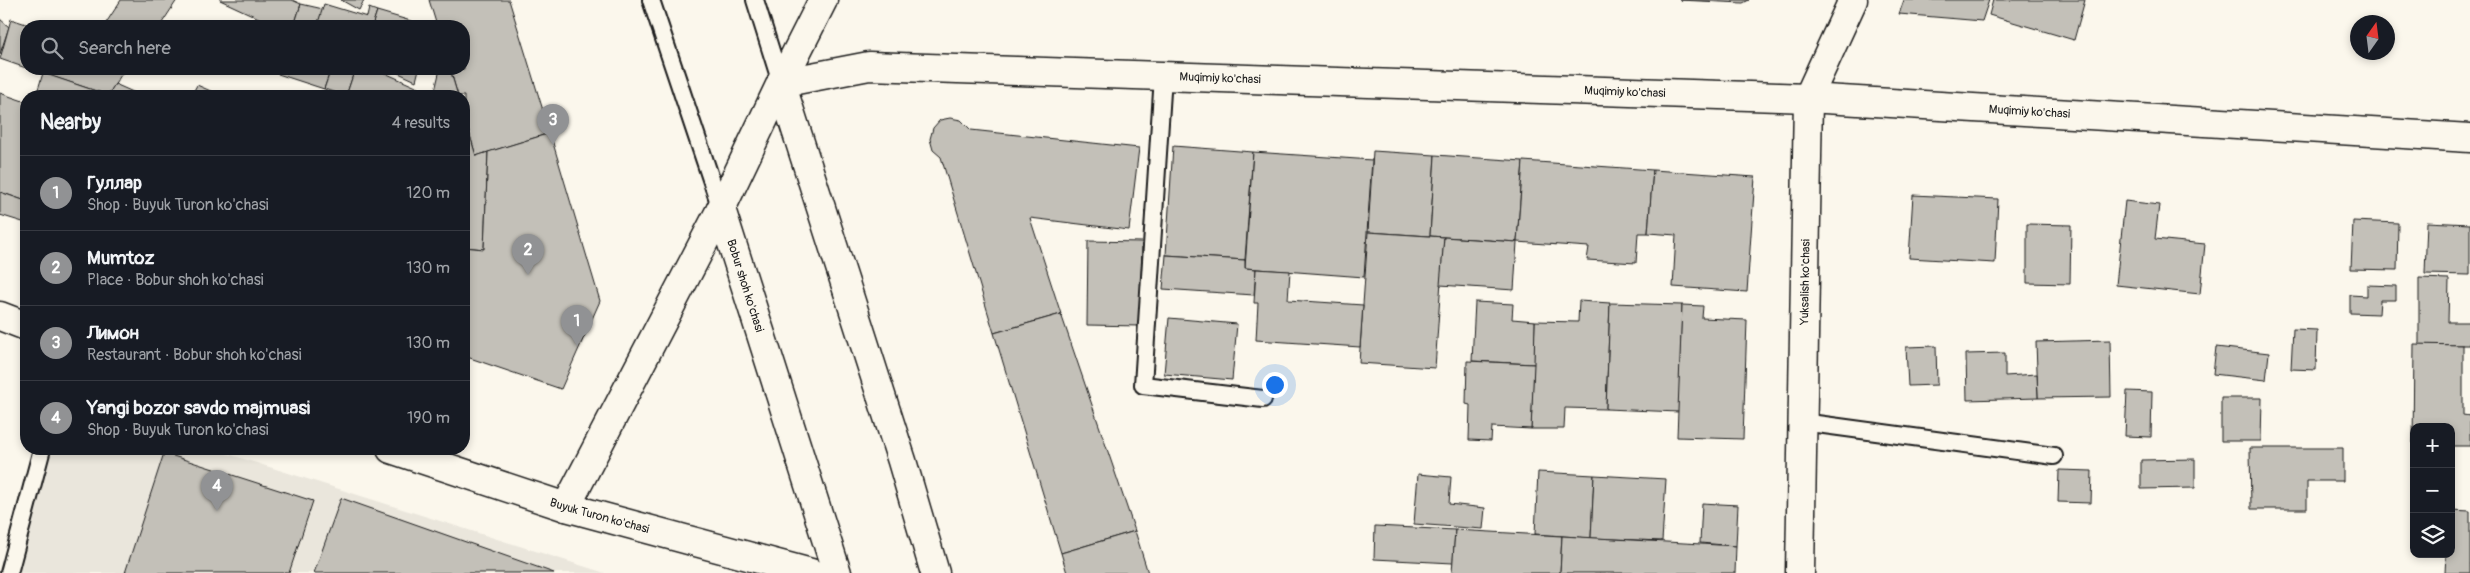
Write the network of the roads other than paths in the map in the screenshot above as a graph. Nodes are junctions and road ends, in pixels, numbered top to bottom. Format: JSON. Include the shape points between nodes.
{"nodes":[{"id":1,"x":651,"y":0,"type":"edge"},
{"id":2,"x":755,"y":0,"type":"edge"},
{"id":3,"x":822,"y":0,"type":"edge"},
{"id":4,"x":1853,"y":0,"type":"edge"},
{"id":5,"x":1164,"y":76,"type":"junction"},
{"id":6,"x":781,"y":83,"type":"junction"},
{"id":7,"x":1808,"y":98,"type":"junction"},
{"id":8,"x":2470,"y":138,"type":"edge"},
{"id":9,"x":721,"y":209,"type":"junction"},
{"id":10,"x":0,"y":316,"type":"edge"},
{"id":11,"x":20,"y":324,"type":"edge"},
{"id":12,"x":1263,"y":399,"type":"dead end"},
{"id":13,"x":1802,"y":422,"type":"junction"},
{"id":14,"x":40,"y":455,"type":"edge"},
{"id":15,"x":409,"y":455,"type":"edge"},
{"id":16,"x":2054,"y":456,"type":"dead end"},
{"id":17,"x":566,"y":507,"type":"junction"},
{"id":18,"x":8,"y":550,"type":"edge"},
{"id":19,"x":9,"y":573,"type":"edge"},
{"id":20,"x":811,"y":573,"type":"edge"},
{"id":21,"x":837,"y":573,"type":"edge"},
{"id":22,"x":935,"y":573,"type":"edge"},
{"id":23,"x":1800,"y":573,"type":"edge"}],
"edges":[{"from":1,"to":9,"type":"lane","name":"Bobur shoh ko'chasi"},
{"from":2,"to":6,"type":"lane"},
{"from":3,"to":6,"type":"street"},
{"from":4,"to":7,"type":"street","name":"Yuksalish ko'chasi"},
{"from":5,"to":6,"type":"street","name":"Muqimiy ko'chasi","via":[[869,66]]},
{"from":5,"to":7,"type":"street","name":"Muqimiy ko'chasi"},
{"from":5,"to":12,"type":"lane","via":[[1143,385]]},
{"from":6,"to":9,"type":"street"},
{"from":6,"to":22,"type":"street"},
{"from":7,"to":8,"type":"street","name":"Muqimiy ko'chasi"},
{"from":7,"to":13,"type":"street","name":"Yuksalish ko'chasi"},
{"from":9,"to":17,"type":"street"},
{"from":9,"to":21,"type":"street","name":"Bobur shoh ko'chasi"},
{"from":10,"to":11,"type":"street"},
{"from":13,"to":16,"type":"lane"},
{"from":13,"to":23,"type":"street","name":"Yuksalish ko'chasi"},
{"from":14,"to":18,"type":"lane"},
{"from":15,"to":17,"type":"street","name":"Buyuk Turon ko'chasi"},
{"from":17,"to":20,"type":"street","name":"Buyuk Turon ko'chasi"},
{"from":18,"to":19,"type":"lane"}]}
